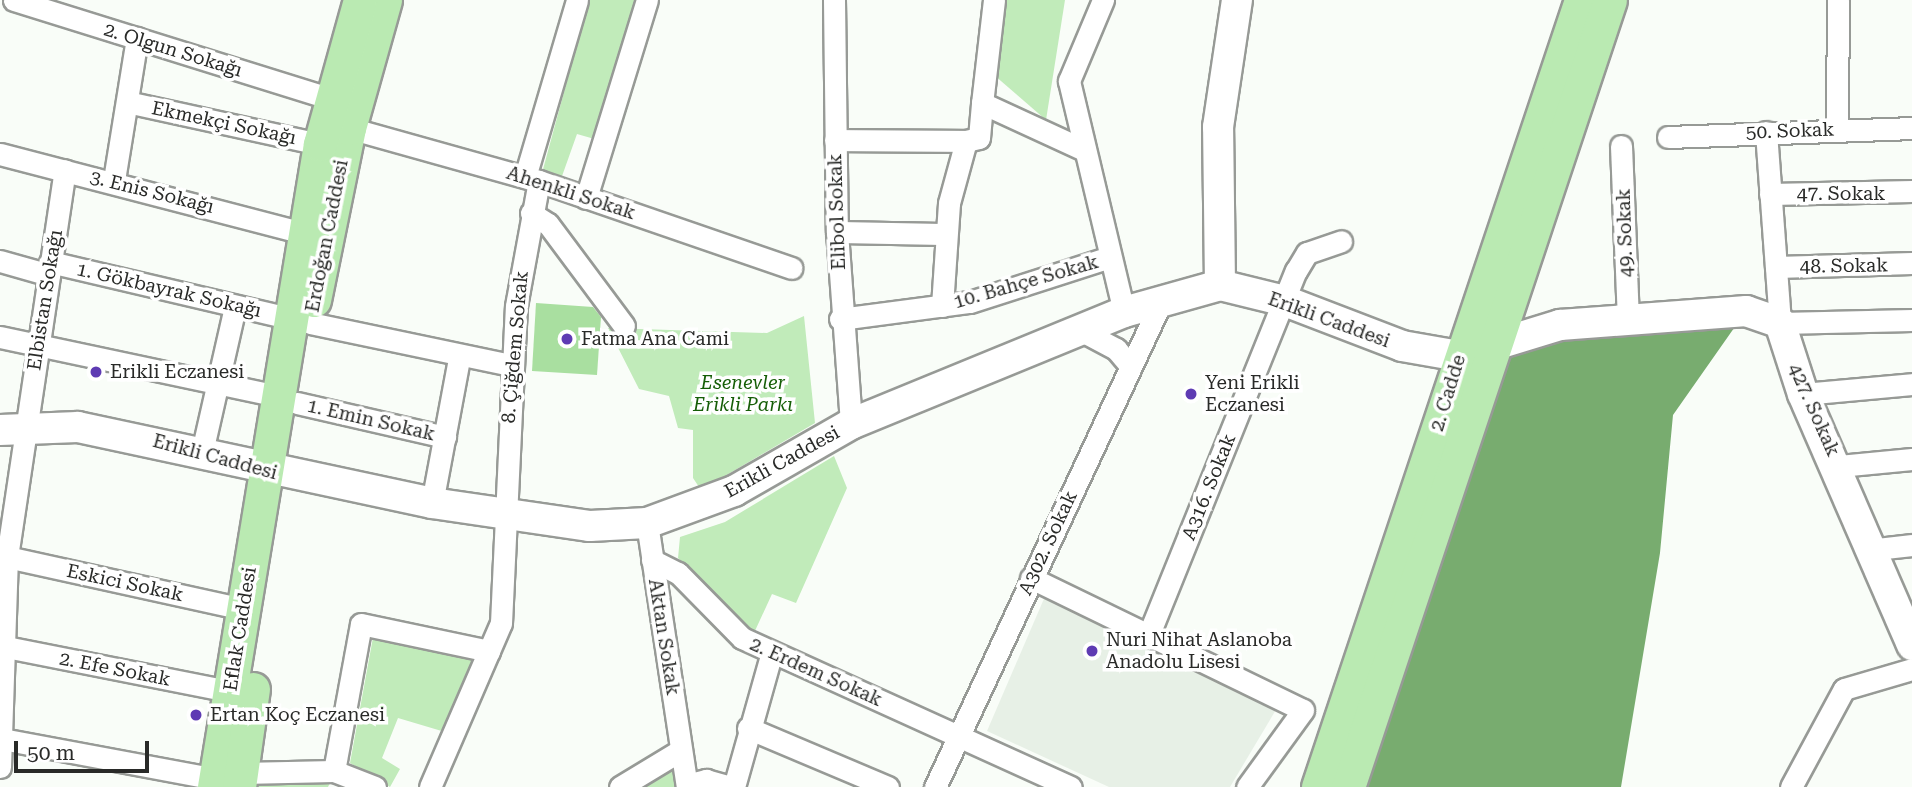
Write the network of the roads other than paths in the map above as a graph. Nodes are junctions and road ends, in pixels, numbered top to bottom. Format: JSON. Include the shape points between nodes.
{"nodes":[{"id":1,"x":14,"y":0,"type":"edge"},
{"id":2,"x":360,"y":0,"type":"edge"},
{"id":3,"x":385,"y":0,"type":"edge"},
{"id":4,"x":577,"y":0,"type":"edge"},
{"id":5,"x":647,"y":0,"type":"edge"},
{"id":6,"x":834,"y":0,"type":"edge"},
{"id":7,"x":994,"y":0,"type":"edge"},
{"id":8,"x":1103,"y":0,"type":"edge"},
{"id":9,"x":1237,"y":0,"type":"edge"},
{"id":10,"x":1581,"y":0,"type":"edge"},
{"id":11,"x":1610,"y":0,"type":"edge"},
{"id":12,"x":1838,"y":0,"type":"edge"},
{"id":13,"x":137,"y":38,"type":"junction"},
{"id":14,"x":331,"y":99,"type":"junction"},
{"id":15,"x":127,"y":102,"type":"junction"},
{"id":16,"x":982,"y":103,"type":"junction"},
{"id":17,"x":349,"y":128,"type":"junction"},
{"id":18,"x":1912,"y":128,"type":"edge"},
{"id":19,"x":1837,"y":130,"type":"junction"},
{"id":20,"x":1766,"y":132,"type":"junction"},
{"id":21,"x":1668,"y":136,"type":"dead end"},
{"id":22,"x":835,"y":140,"type":"junction"},
{"id":23,"x":966,"y":141,"type":"junction"},
{"id":24,"x":320,"y":144,"type":"junction"},
{"id":25,"x":1621,"y":146,"type":"dead end"},
{"id":26,"x":1082,"y":149,"type":"junction"},
{"id":27,"x":0,"y":154,"type":"edge"},
{"id":28,"x":65,"y":170,"type":"junction"},
{"id":29,"x":532,"y":179,"type":"junction"},
{"id":30,"x":114,"y":180,"type":"junction"},
{"id":31,"x":1912,"y":191,"type":"edge"},
{"id":32,"x":1770,"y":194,"type":"junction"},
{"id":33,"x":586,"y":198,"type":"junction"},
{"id":34,"x":531,"y":213,"type":"junction"},
{"id":35,"x":837,"y":232,"type":"junction"},
{"id":36,"x":304,"y":233,"type":"junction"},
{"id":37,"x":944,"y":234,"type":"junction"},
{"id":38,"x":1341,"y":241,"type":"dead end"},
{"id":39,"x":1110,"y":257,"type":"junction"},
{"id":40,"x":0,"y":261,"type":"edge"},
{"id":41,"x":1912,"y":263,"type":"edge"},
{"id":42,"x":1776,"y":267,"type":"junction"},
{"id":43,"x":50,"y":268,"type":"junction"},
{"id":44,"x":791,"y":268,"type":"dead end"},
{"id":45,"x":1220,"y":285,"type":"junction"},
{"id":46,"x":1162,"y":300,"type":"junction"},
{"id":47,"x":1284,"y":301,"type":"junction"},
{"id":48,"x":942,"y":306,"type":"junction"},
{"id":49,"x":235,"y":307,"type":"junction"},
{"id":50,"x":1124,"y":312,"type":"junction"},
{"id":51,"x":841,"y":319,"type":"junction"},
{"id":52,"x":1628,"y":319,"type":"junction"},
{"id":53,"x":1912,"y":320,"type":"edge"},
{"id":54,"x":299,"y":321,"type":"junction"},
{"id":55,"x":1780,"y":323,"type":"junction"},
{"id":56,"x":625,"y":326,"type":"dead end"},
{"id":57,"x":1080,"y":330,"type":"junction"},
{"id":58,"x":0,"y":337,"type":"edge"},
{"id":59,"x":1492,"y":345,"type":"junction"},
{"id":60,"x":38,"y":346,"type":"junction"},
{"id":61,"x":1459,"y":356,"type":"junction"},
{"id":62,"x":458,"y":359,"type":"junction"},
{"id":63,"x":511,"y":365,"type":"junction"},
{"id":64,"x":1131,"y":367,"type":"junction"},
{"id":65,"x":1912,"y":384,"type":"edge"},
{"id":66,"x":219,"y":386,"type":"junction"},
{"id":67,"x":1803,"y":394,"type":"junction"},
{"id":68,"x":287,"y":400,"type":"junction"},
{"id":69,"x":851,"y":424,"type":"junction"},
{"id":70,"x":12,"y":429,"type":"edge"},
{"id":71,"x":445,"y":437,"type":"junction"},
{"id":72,"x":202,"y":452,"type":"junction"},
{"id":73,"x":1912,"y":459,"type":"edge"},
{"id":74,"x":1839,"y":466,"type":"junction"},
{"id":75,"x":276,"y":473,"type":"junction"},
{"id":76,"x":432,"y":503,"type":"junction"},
{"id":77,"x":503,"y":514,"type":"junction"},
{"id":78,"x":647,"y":523,"type":"junction"},
{"id":79,"x":1912,"y":545,"type":"edge"},
{"id":80,"x":1868,"y":550,"type":"junction"},
{"id":81,"x":6,"y":557,"type":"junction"},
{"id":82,"x":653,"y":560,"type":"junction"},
{"id":83,"x":1031,"y":578,"type":"junction"},
{"id":84,"x":2,"y":604,"type":"edge"},
{"id":85,"x":243,"y":610,"type":"junction"},
{"id":86,"x":1909,"y":631,"type":"edge"},
{"id":87,"x":1149,"y":634,"type":"junction"},
{"id":88,"x":1,"y":646,"type":"edge"},
{"id":89,"x":489,"y":651,"type":"junction"},
{"id":90,"x":772,"y":652,"type":"junction"},
{"id":91,"x":1912,"y":669,"type":"edge"},
{"id":92,"x":229,"y":691,"type":"junction"},
{"id":93,"x":748,"y":728,"type":"junction"},
{"id":94,"x":962,"y":737,"type":"junction"},
{"id":95,"x":2,"y":739,"type":"junction"},
{"id":96,"x":681,"y":750,"type":"junction"},
{"id":97,"x":0,"y":767,"type":"edge"},
{"id":98,"x":334,"y":771,"type":"junction"},
{"id":99,"x":228,"y":782,"type":"edge"},
{"id":100,"x":687,"y":786,"type":"edge"},
{"id":101,"x":375,"y":787,"type":"edge"},
{"id":102,"x":430,"y":787,"type":"edge"},
{"id":103,"x":620,"y":787,"type":"edge"},
{"id":104,"x":732,"y":787,"type":"edge"},
{"id":105,"x":888,"y":787,"type":"edge"},
{"id":106,"x":935,"y":787,"type":"edge"},
{"id":107,"x":1071,"y":787,"type":"edge"},
{"id":108,"x":1247,"y":787,"type":"edge"},
{"id":109,"x":1318,"y":787,"type":"edge"},
{"id":110,"x":1348,"y":787,"type":"edge"},
{"id":111,"x":1790,"y":787,"type":"edge"}],
"edges":[{"from":1,"to":13,"type":"street","name":"2. Olgun Sokağı"},
{"from":2,"to":14,"type":"main road","name":"Erdoğan Caddesi"},
{"from":3,"to":17,"type":"main road","name":"Erdoğan Caddesi"},
{"from":4,"to":29,"type":"street","name":"8. Çiğdem Sokak"},
{"from":5,"to":33,"type":"street"},
{"from":6,"to":22,"type":"street","name":"Elibol Sokak"},
{"from":7,"to":16,"type":"street"},
{"from":8,"to":26,"type":"street","via":[[1069,81]]},
{"from":9,"to":45,"type":"main road","via":[[1218,127]]},
{"from":10,"to":61,"type":"main road","name":"2. Cadde"},
{"from":11,"to":59,"type":"main road","name":"2. Cadde"},
{"from":12,"to":19,"type":"street"},
{"from":13,"to":14,"type":"street","name":"2. Olgun Sokağı"},
{"from":13,"to":15,"type":"street"},
{"from":14,"to":24,"type":"main road","name":"Erdoğan Caddesi"},
{"from":15,"to":24,"type":"street","name":"Ekmekçi Sokağı"},
{"from":15,"to":30,"type":"street"},
{"from":16,"to":23,"type":"street","name":"10. Bahçe Sokak","via":[[979,138]]},
{"from":16,"to":26,"type":"street"},
{"from":17,"to":29,"type":"street","name":"Ahenkli Sokak"},
{"from":17,"to":54,"type":"main road","name":"Erdoğan Caddesi"},
{"from":18,"to":19,"type":"street","name":"50. Sokak"},
{"from":19,"to":20,"type":"street","name":"50. Sokak"},
{"from":20,"to":21,"type":"street","name":"50. Sokak"},
{"from":20,"to":32,"type":"street","name":"47. Sokak"},
{"from":22,"to":23,"type":"street"},
{"from":22,"to":35,"type":"street","name":"Elibol Sokak"},
{"from":23,"to":37,"type":"street","name":"10. Bahçe Sokak"},
{"from":24,"to":36,"type":"main road","name":"Erdoğan Caddesi"},
{"from":25,"to":52,"type":"street","name":"49. Sokak"},
{"from":26,"to":39,"type":"street"},
{"from":27,"to":28,"type":"street","name":"3. Enis Sokağı"},
{"from":28,"to":30,"type":"street","name":"3. Enis Sokağı"},
{"from":28,"to":43,"type":"street","name":"Elbistan Sokağı"},
{"from":29,"to":33,"type":"street","name":"Ahenkli Sokak"},
{"from":29,"to":34,"type":"street","name":"8. Çiğdem Sokak"},
{"from":30,"to":36,"type":"street","name":"3. Enis Sokağı"},
{"from":31,"to":32,"type":"street","name":"47. Sokak"},
{"from":32,"to":42,"type":"street","name":"47. Sokak"},
{"from":33,"to":44,"type":"street","name":"Ahenkli Sokak"},
{"from":34,"to":56,"type":"street","via":[[548,224]]},
{"from":34,"to":63,"type":"street","name":"8. Çiğdem Sokak"},
{"from":35,"to":37,"type":"street"},
{"from":35,"to":51,"type":"street","name":"Elibol Sokak"},
{"from":36,"to":54,"type":"main road","name":"Erdoğan Caddesi"},
{"from":37,"to":48,"type":"street","name":"10. Bahçe Sokak"},
{"from":38,"to":47,"type":"street","name":"A316. Sokak","via":[[1307,253]]},
{"from":39,"to":48,"type":"street","name":"10. Bahçe Sokak"},
{"from":39,"to":50,"type":"street"},
{"from":40,"to":43,"type":"street","name":"1. Gökbayrak Sokağı"},
{"from":41,"to":42,"type":"street","name":"48. Sokak"},
{"from":42,"to":55,"type":"street","name":"47. Sokak"},
{"from":43,"to":49,"type":"street","name":"1. Gökbayrak Sokağı"},
{"from":43,"to":60,"type":"street","name":"Elbistan Sokağı"},
{"from":45,"to":46,"type":"main road","name":"Erikli Caddesi"},
{"from":45,"to":47,"type":"main road","name":"Erikli Caddesi"},
{"from":46,"to":50,"type":"main road","name":"Erikli Caddesi"},
{"from":46,"to":64,"type":"street","name":"A302. Sokak"},
{"from":47,"to":61,"type":"main road","name":"Erikli Caddesi","via":[[1402,346]]},
{"from":47,"to":87,"type":"street","name":"A316. Sokak"},
{"from":48,"to":51,"type":"street","name":"10. Bahçe Sokak"},
{"from":49,"to":54,"type":"street","name":"1. Gökbayrak Sokağı"},
{"from":49,"to":66,"type":"street"},
{"from":50,"to":57,"type":"main road","name":"Erikli Caddesi"},
{"from":51,"to":69,"type":"street","name":"Elibol Sokak"},
{"from":52,"to":55,"type":"main road","via":[[1746,311]]},
{"from":52,"to":59,"type":"main road","via":[[1560,325]]},
{"from":53,"to":55,"type":"street"},
{"from":54,"to":62,"type":"street","name":"1. Gökbayrak Sokağı"},
{"from":54,"to":68,"type":"main road","name":"Erdoğan Caddesi"},
{"from":55,"to":67,"type":"main road","name":"427. Sokak"},
{"from":57,"to":64,"type":"street","via":[[1116,349]]},
{"from":57,"to":69,"type":"main road","name":"Erikli Caddesi"},
{"from":58,"to":60,"type":"street","name":"1. Emin Sokak"},
{"from":59,"to":61,"type":"main road"},
{"from":59,"to":110,"type":"main road","name":"2. Cadde"},
{"from":60,"to":66,"type":"street","name":"1. Emin Sokak"},
{"from":60,"to":70,"type":"street","name":"Elbistan Sokağı"},
{"from":61,"to":109,"type":"main road","name":"2. Cadde"},
{"from":62,"to":63,"type":"street","name":"1. Gökbayrak Sokağı"},
{"from":62,"to":71,"type":"street"},
{"from":63,"to":77,"type":"street","name":"8. Çiğdem Sokak"},
{"from":64,"to":83,"type":"street","name":"A302. Sokak"},
{"from":65,"to":67,"type":"street"},
{"from":66,"to":68,"type":"street","name":"1. Emin Sokak"},
{"from":66,"to":72,"type":"street"},
{"from":67,"to":74,"type":"main road","name":"427. Sokak"},
{"from":68,"to":71,"type":"street","name":"1. Emin Sokak"},
{"from":68,"to":75,"type":"main road","name":"Erdoğan Caddesi"},
{"from":69,"to":78,"type":"main road","name":"Erikli Caddesi","via":[[734,491]]},
{"from":70,"to":72,"type":"main road","name":"Erikli Caddesi","via":[[78,427]]},
{"from":70,"to":81,"type":"street","name":"Elbistan Sokağı"},
{"from":71,"to":76,"type":"street"},
{"from":72,"to":75,"type":"main road","name":"Erikli Caddesi"},
{"from":73,"to":74,"type":"street"},
{"from":74,"to":80,"type":"main road","name":"427. Sokak"},
{"from":75,"to":76,"type":"main road","name":"Erikli Caddesi"},
{"from":75,"to":85,"type":"main road","name":"Eflak Caddesi"},
{"from":75,"to":99,"type":"main road","name":"Eflak Caddesi"},
{"from":76,"to":77,"type":"main road","name":"Erikli Caddesi"},
{"from":77,"to":78,"type":"main road","name":"Erikli Caddesi","via":[[590,526]]},
{"from":77,"to":89,"type":"street","name":"8. Çiğdem Sokak","via":[[501,623]]},
{"from":78,"to":82,"type":"street","name":"Aktan Sokak"},
{"from":79,"to":80,"type":"street"},
{"from":80,"to":86,"type":"main road","name":"427. Sokak"},
{"from":81,"to":84,"type":"street","name":"Elbistan Sokağı"},
{"from":81,"to":85,"type":"street","name":"Eskici Sokak"},
{"from":82,"to":90,"type":"street","name":"2. Erdem Sokak","via":[[678,573],[741,638]]},
{"from":82,"to":96,"type":"street","name":"Aktan Sokak"},
{"from":83,"to":87,"type":"street"},
{"from":83,"to":94,"type":"street","name":"A302. Sokak"},
{"from":84,"to":88,"type":"street","name":"Elbistan Sokağı"},
{"from":85,"to":92,"type":"main road","name":"Eflak Caddesi"},
{"from":87,"to":108,"type":"street","via":[[1303,710]]},
{"from":88,"to":92,"type":"street","name":"2. Efe Sokak"},
{"from":88,"to":95,"type":"street","name":"Elbistan Sokağı"},
{"from":89,"to":98,"type":"street","via":[[360,624]]},
{"from":89,"to":102,"type":"street","name":"8. Çiğdem Sokak"},
{"from":90,"to":93,"type":"street"},
{"from":90,"to":94,"type":"street","name":"2. Erdem Sokak"},
{"from":91,"to":111,"type":"street","via":[[1844,689]]},
{"from":92,"to":99,"type":"main road","name":"Eflak Caddesi"},
{"from":93,"to":104,"type":"street"},
{"from":93,"to":105,"type":"street"},
{"from":94,"to":106,"type":"street","name":"A302. Sokak"},
{"from":94,"to":107,"type":"street","name":"2. Erdem Sokak"},
{"from":95,"to":97,"type":"street","name":"Elbistan Sokağı"},
{"from":95,"to":99,"type":"street"},
{"from":96,"to":100,"type":"street","name":"Aktan Sokak"},
{"from":96,"to":103,"type":"street"},
{"from":98,"to":99,"type":"street"},
{"from":98,"to":101,"type":"street"},
{"from":100,"to":104,"type":"street","via":[[706,780]]}]}
